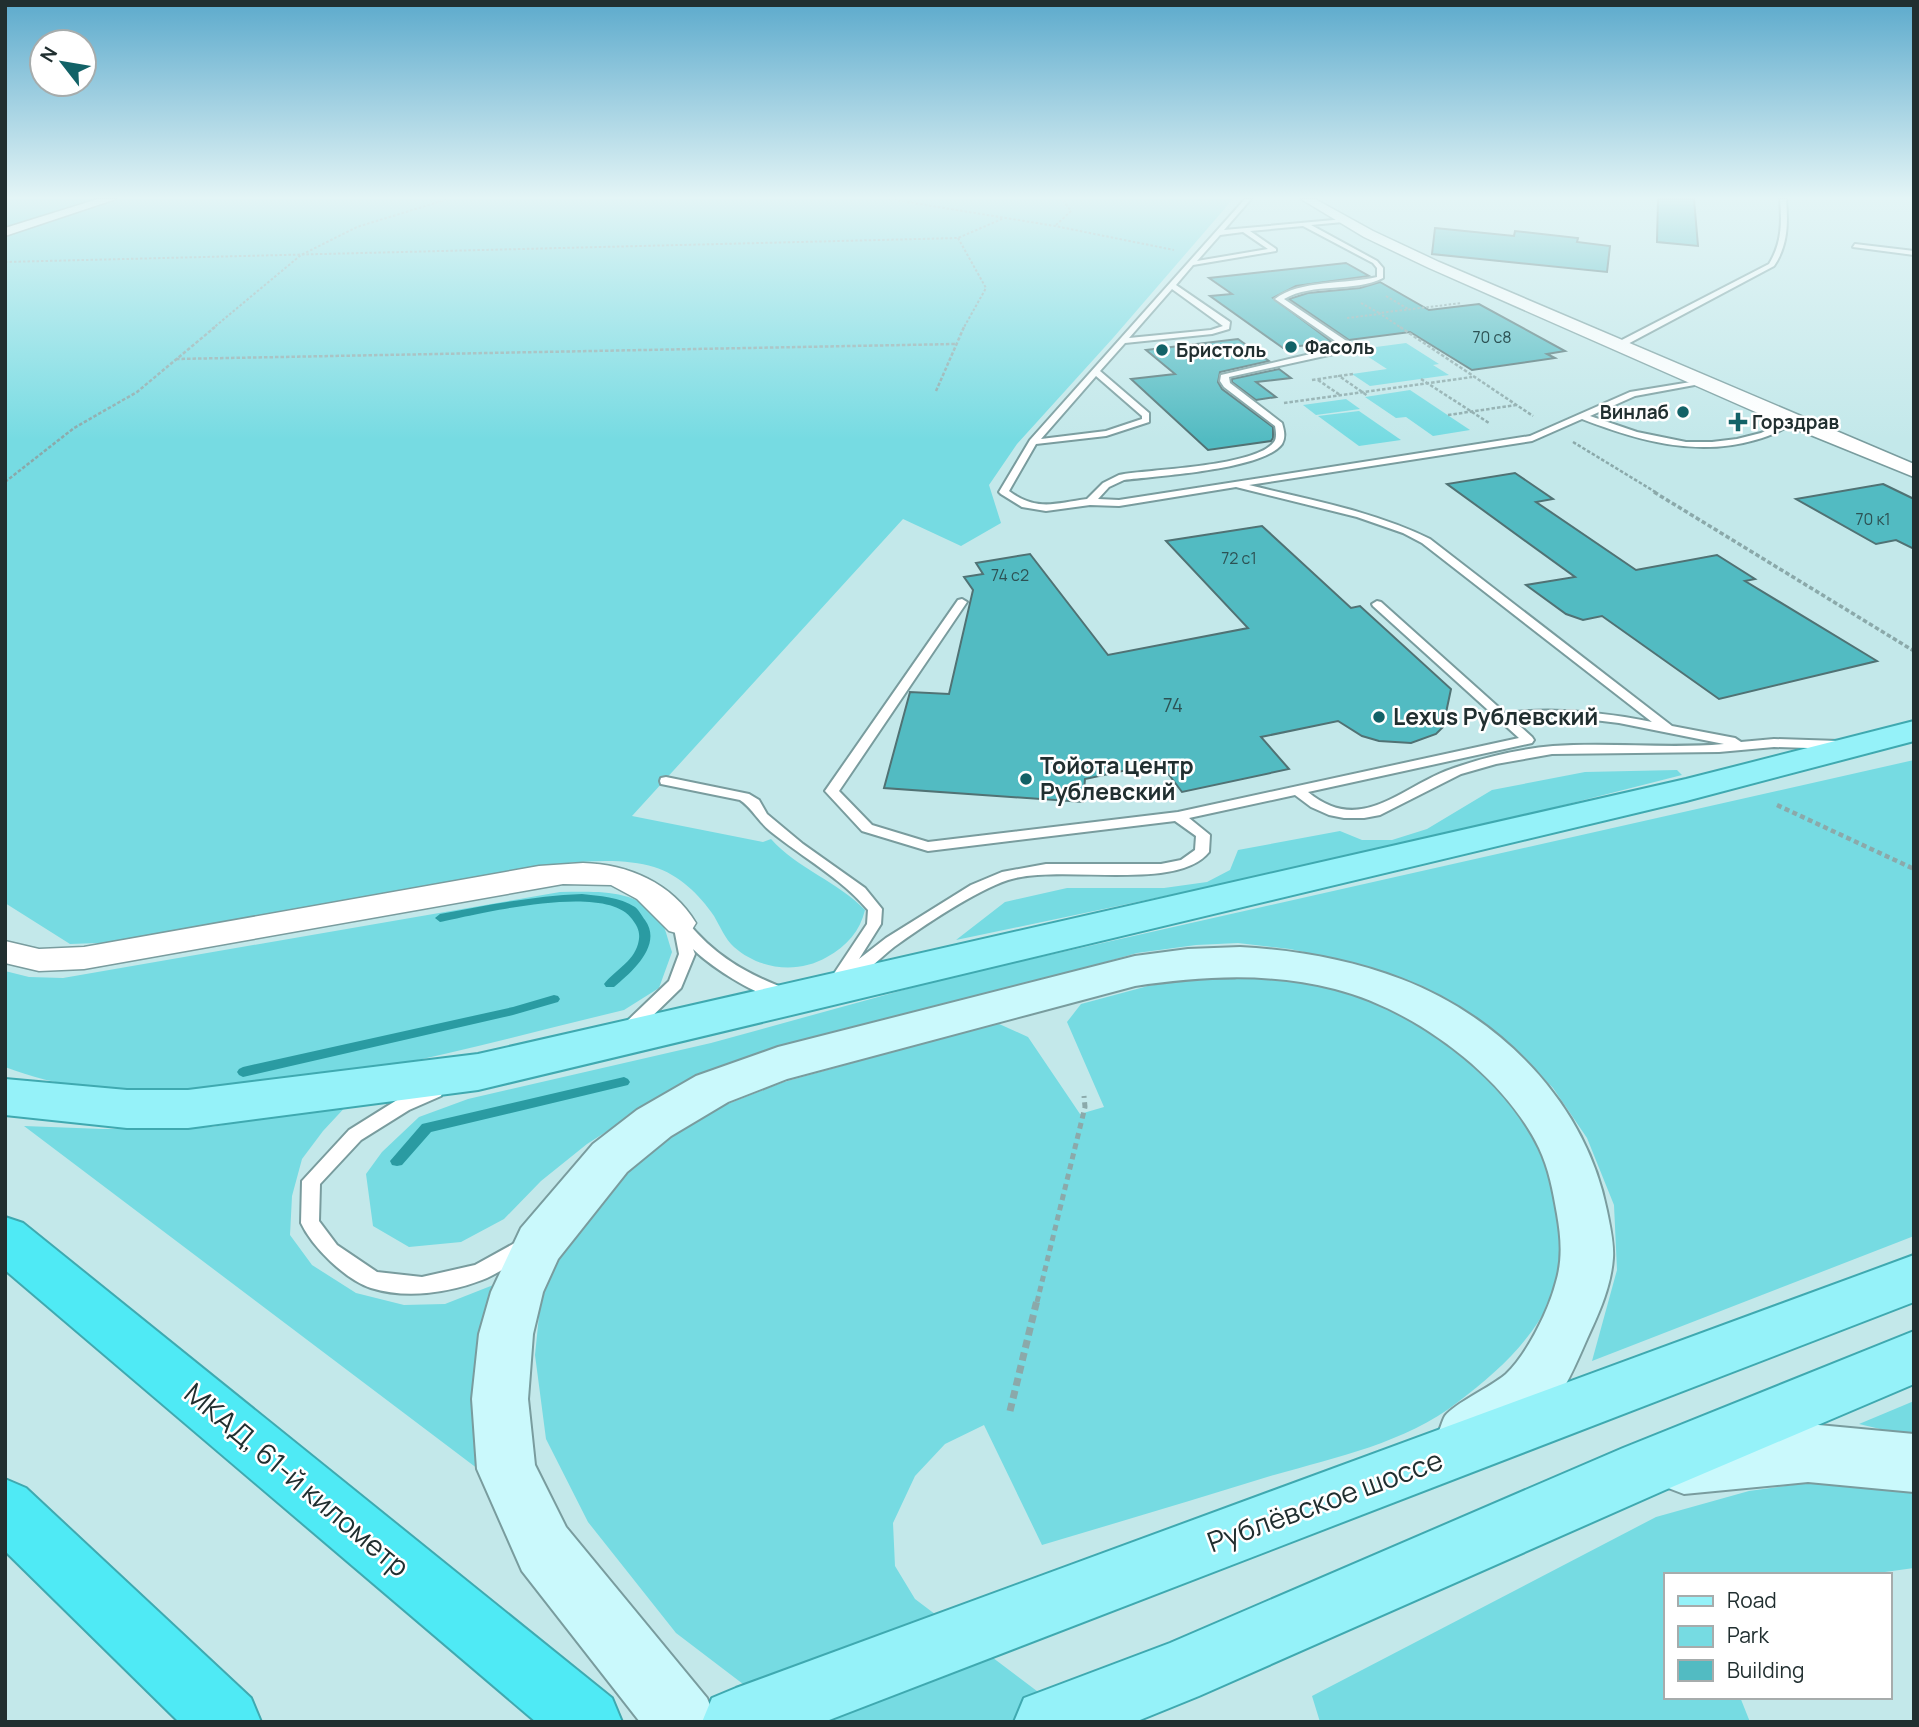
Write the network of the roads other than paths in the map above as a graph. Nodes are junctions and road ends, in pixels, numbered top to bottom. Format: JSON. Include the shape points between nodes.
{"nodes":[{"id":1,"x":1176,"y":280,"type":"edge"},
{"id":2,"x":1376,"y":280,"type":"edge"},
{"id":3,"x":1471,"y":280,"type":"edge"},
{"id":4,"x":1744,"y":280,"type":"edge"},
{"id":5,"x":1171,"y":285,"type":"junction"},
{"id":6,"x":1123,"y":341,"type":"junction"},
{"id":7,"x":1619,"y":345,"type":"junction"},
{"id":8,"x":1095,"y":371,"type":"junction"},
{"id":9,"x":1700,"y":382,"type":"junction"},
{"id":10,"x":1582,"y":416,"type":"junction"},
{"id":11,"x":1790,"y":422,"type":"junction"},
{"id":12,"x":1032,"y":442,"type":"junction"},
{"id":13,"x":1914,"y":471,"type":"edge"},
{"id":14,"x":1233,"y":484,"type":"junction"},
{"id":15,"x":1090,"y":502,"type":"junction"},
{"id":16,"x":962,"y":602,"type":"dead end"},
{"id":17,"x":1377,"y":604,"type":"dead end"},
{"id":18,"x":1502,"y":717,"type":"junction"},
{"id":19,"x":1667,"y":727,"type":"junction"},
{"id":20,"x":1914,"y":731,"type":"edge"},
{"id":21,"x":1754,"y":744,"type":"junction"},
{"id":22,"x":1854,"y":745,"type":"junction"},
{"id":23,"x":666,"y":781,"type":"dead end"},
{"id":24,"x":1299,"y":791,"type":"junction"},
{"id":25,"x":1178,"y":816,"type":"junction"},
{"id":26,"x":680,"y":923,"type":"junction"},
{"id":27,"x":5,"y":953,"type":"edge"},
{"id":28,"x":812,"y":993,"type":"junction"},
{"id":29,"x":620,"y":1037,"type":"junction"},
{"id":30,"x":478,"y":1072,"type":"junction"},
{"id":31,"x":5,"y":1097,"type":"edge"},
{"id":32,"x":573,"y":1206,"type":"junction"},
{"id":33,"x":5,"y":1239,"type":"edge"},
{"id":34,"x":1914,"y":1278,"type":"edge"},
{"id":35,"x":1914,"y":1357,"type":"edge"},
{"id":36,"x":1434,"y":1461,"type":"junction"},
{"id":37,"x":1914,"y":1463,"type":"edge"},
{"id":38,"x":1644,"y":1469,"type":"junction"},
{"id":39,"x":5,"y":1509,"type":"edge"},
{"id":40,"x":227,"y":1722,"type":"edge"},
{"id":41,"x":588,"y":1722,"type":"edge"},
{"id":42,"x":683,"y":1722,"type":"edge"},
{"id":43,"x":736,"y":1722,"type":"edge"},
{"id":44,"x":1048,"y":1722,"type":"edge"}],
"edges":[{"from":1,"to":5,"type":"lane"},
{"from":2,"to":15,"type":"lane","via":[[1290,292],[1279,299],[1345,344],[1344,349],[1225,375],[1227,385],[1279,425],[1281,437],[1276,446],[1236,462],[1122,477],[1106,485]]},
{"from":3,"to":7,"type":"street"},
{"from":4,"to":7,"type":"lane"},
{"from":5,"to":6,"type":"lane"},
{"from":5,"to":6,"type":"lane","via":[[1226,327]]},
{"from":6,"to":8,"type":"lane"},
{"from":7,"to":9,"type":"street"},
{"from":8,"to":12,"type":"lane"},
{"from":8,"to":12,"type":"lane","via":[[1146,415],[1146,420],[1133,427]]},
{"from":9,"to":10,"type":"lane","via":[[1633,394]]},
{"from":9,"to":11,"type":"street"},
{"from":10,"to":11,"type":"lane","via":[[1630,435],[1688,447],[1765,436]]},
{"from":10,"to":14,"type":"lane","via":[[1532,438]]},
{"from":11,"to":13,"type":"street"},
{"from":12,"to":15,"type":"lane","via":[[1004,492],[1039,509]]},
{"from":14,"to":15,"type":"lane","via":[[1119,503]]},
{"from":14,"to":19,"type":"lane","via":[[1377,521],[1417,536]]},
{"from":16,"to":25,"type":"lane","via":[[832,790],[867,828],[928,846]]},
{"from":17,"to":18,"type":"lane"},
{"from":18,"to":19,"type":"lane","via":[[1545,712]]},
{"from":18,"to":24,"type":"lane","via":[[1528,740]]},
{"from":19,"to":21,"type":"lane"},
{"from":20,"to":22,"type":"main road"},
{"from":21,"to":22,"type":"lane"},
{"from":21,"to":24,"type":"lane","via":[[1552,750],[1495,760],[1456,771],[1361,816],[1325,810]]},
{"from":22,"to":28,"type":"main road","via":[[1686,790]]},
{"from":23,"to":28,"type":"lane","via":[[754,803],[762,817],[860,891],[875,909],[874,924]]},
{"from":24,"to":25,"type":"lane"},
{"from":25,"to":28,"type":"lane","via":[[1203,835],[1202,852],[1185,864],[1161,869],[1046,869],[1007,875],[975,888]]},
{"from":26,"to":27,"type":"street","via":[[639,883],[584,871],[84,958],[38,960]]},
{"from":26,"to":28,"type":"lane","via":[[717,964],[742,979]]},
{"from":26,"to":29,"type":"lane","via":[[687,954],[677,984]]},
{"from":28,"to":29,"type":"main road"},
{"from":29,"to":30,"type":"main road"},
{"from":30,"to":31,"type":"main road","via":[[188,1109],[127,1109]]},
{"from":30,"to":32,"type":"lane","via":[[403,1105],[355,1135],[311,1181],[310,1223],[330,1251],[373,1280],[422,1286],[479,1273],[518,1251]]},
{"from":32,"to":36,"type":"street","via":[[610,1158],[654,1123],[712,1088],[778,1064],[1135,971],[1184,963],[1287,964],[1346,977],[1443,1019],[1489,1053],[1532,1097],[1563,1144],[1583,1199],[1587,1259],[1565,1330],[1533,1385]]},
{"from":32,"to":42,"type":"street","via":[[539,1244],[517,1292],[506,1334],[500,1399],[506,1469],[544,1549]]},
{"from":33,"to":41,"type":"highway","name":"МКАД, 61-й километр"},
{"from":34,"to":36,"type":"main road","name":"Рублёвское шоссе"},
{"from":35,"to":38,"type":"main road"},
{"from":36,"to":43,"type":"main road","name":"Рублёвское шоссе"},
{"from":37,"to":38,"type":"street","via":[[1808,1453]]},
{"from":38,"to":44,"type":"main road","via":[[1176,1673]]},
{"from":39,"to":40,"type":"highway"}]}
